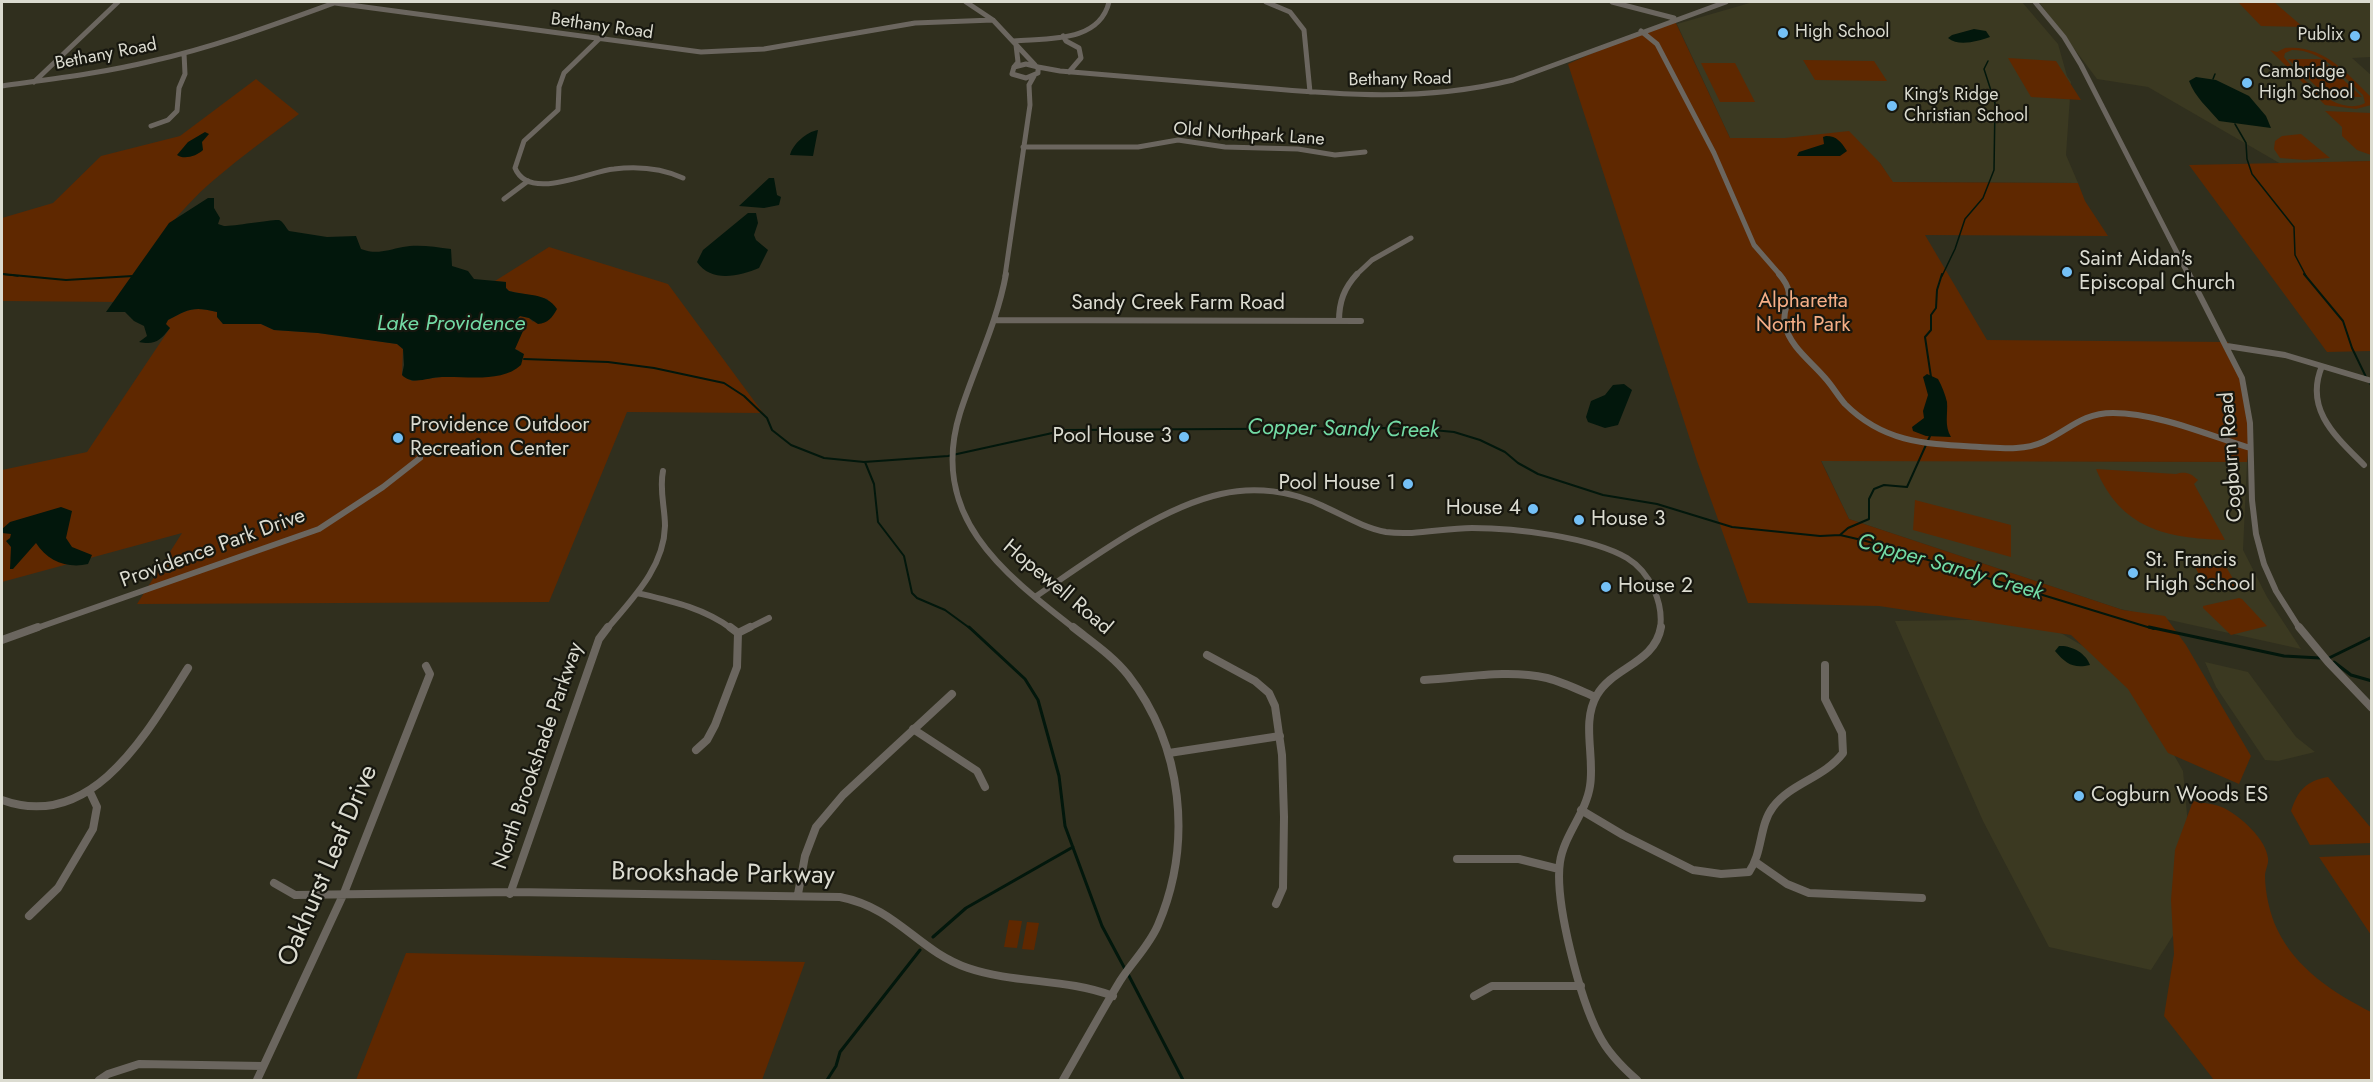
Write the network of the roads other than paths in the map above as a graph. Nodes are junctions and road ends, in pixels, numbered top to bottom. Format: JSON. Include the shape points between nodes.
{"nodes":[{"id":1,"x":118,"y":2,"type":"edge"},
{"id":2,"x":337,"y":2,"type":"edge"},
{"id":3,"x":966,"y":2,"type":"edge"},
{"id":4,"x":1109,"y":2,"type":"edge"},
{"id":5,"x":1266,"y":2,"type":"edge"},
{"id":6,"x":1616,"y":2,"type":"edge"},
{"id":7,"x":1726,"y":2,"type":"edge"},
{"id":8,"x":2035,"y":2,"type":"edge"},
{"id":9,"x":1674,"y":18,"type":"junction"},
{"id":10,"x":993,"y":20,"type":"junction"},
{"id":11,"x":1641,"y":31,"type":"junction"},
{"id":12,"x":1063,"y":36,"type":"junction"},
{"id":13,"x":598,"y":40,"type":"junction"},
{"id":14,"x":1015,"y":43,"type":"junction"},
{"id":15,"x":184,"y":53,"type":"junction"},
{"id":16,"x":1036,"y":66,"type":"junction"},
{"id":17,"x":1014,"y":67,"type":"junction"},
{"id":18,"x":1060,"y":71,"type":"junction"},
{"id":19,"x":1069,"y":72,"type":"junction"},
{"id":20,"x":1035,"y":75,"type":"junction"},
{"id":21,"x":1014,"y":76,"type":"junction"},
{"id":22,"x":34,"y":82,"type":"junction"},
{"id":23,"x":2,"y":86,"type":"edge"},
{"id":24,"x":1029,"y":92,"type":"junction"},
{"id":25,"x":1310,"y":92,"type":"junction"},
{"id":26,"x":151,"y":126,"type":"dead end"},
{"id":27,"x":1023,"y":147,"type":"junction"},
{"id":28,"x":1365,"y":152,"type":"dead end"},
{"id":29,"x":682,"y":178,"type":"dead end"},
{"id":30,"x":528,"y":181,"type":"junction"},
{"id":31,"x":504,"y":198,"type":"dead end"},
{"id":32,"x":1411,"y":238,"type":"dead end"},
{"id":33,"x":995,"y":320,"type":"junction"},
{"id":34,"x":1339,"y":321,"type":"junction"},
{"id":35,"x":1360,"y":321,"type":"dead end"},
{"id":36,"x":2227,"y":346,"type":"junction"},
{"id":37,"x":2322,"y":366,"type":"junction"},
{"id":38,"x":2372,"y":381,"type":"edge"},
{"id":39,"x":2250,"y":448,"type":"junction"},
{"id":40,"x":420,"y":458,"type":"dead end"},
{"id":41,"x":2364,"y":465,"type":"dead end"},
{"id":42,"x":663,"y":471,"type":"dead end"},
{"id":43,"x":637,"y":593,"type":"junction"},
{"id":44,"x":1035,"y":597,"type":"junction"},
{"id":45,"x":769,"y":618,"type":"dead end"},
{"id":46,"x":738,"y":633,"type":"junction"},
{"id":47,"x":2,"y":640,"type":"edge"},
{"id":48,"x":1207,"y":655,"type":"dead end"},
{"id":49,"x":1825,"y":665,"type":"dead end"},
{"id":50,"x":426,"y":666,"type":"dead end"},
{"id":51,"x":188,"y":668,"type":"dead end"},
{"id":52,"x":1424,"y":680,"type":"dead end"},
{"id":53,"x":952,"y":694,"type":"dead end"},
{"id":54,"x":1595,"y":697,"type":"junction"},
{"id":55,"x":2372,"y":708,"type":"edge"},
{"id":56,"x":913,"y":729,"type":"junction"},
{"id":57,"x":1280,"y":736,"type":"junction"},
{"id":58,"x":696,"y":750,"type":"dead end"},
{"id":59,"x":1169,"y":753,"type":"junction"},
{"id":60,"x":985,"y":787,"type":"dead end"},
{"id":61,"x":89,"y":790,"type":"junction"},
{"id":62,"x":2,"y":800,"type":"edge"},
{"id":63,"x":1581,"y":810,"type":"junction"},
{"id":64,"x":1457,"y":859,"type":"dead end"},
{"id":65,"x":1757,"y":863,"type":"junction"},
{"id":66,"x":1559,"y":869,"type":"junction"},
{"id":67,"x":273,"y":882,"type":"dead end"},
{"id":68,"x":344,"y":893,"type":"junction"},
{"id":69,"x":510,"y":894,"type":"junction"},
{"id":70,"x":798,"y":894,"type":"junction"},
{"id":71,"x":1922,"y":898,"type":"dead end"},
{"id":72,"x":1276,"y":904,"type":"dead end"},
{"id":73,"x":29,"y":916,"type":"dead end"},
{"id":74,"x":1581,"y":986,"type":"junction"},
{"id":75,"x":1113,"y":996,"type":"junction"},
{"id":76,"x":1474,"y":996,"type":"dead end"},
{"id":77,"x":263,"y":1066,"type":"junction"},
{"id":78,"x":99,"y":1080,"type":"edge"},
{"id":79,"x":257,"y":1080,"type":"edge"},
{"id":80,"x":1063,"y":1080,"type":"edge"},
{"id":81,"x":1637,"y":1080,"type":"edge"}],
"edges":[{"from":1,"to":22,"type":"street"},
{"from":2,"to":13,"type":"street","name":"Bethany Road"},
{"from":2,"to":15,"type":"street","name":"Bethany Road"},
{"from":3,"to":10,"type":"street"},
{"from":4,"to":12,"type":"street","via":[[1096,27]]},
{"from":5,"to":25,"type":"street","via":[[1290,12],[1304,30]]},
{"from":6,"to":9,"type":"street"},
{"from":7,"to":9,"type":"street","name":"Bethany Road"},
{"from":8,"to":36,"type":"street","name":"Cogburn Road","via":[[2081,65]]},
{"from":9,"to":11,"type":"street","name":"Bethany Road"},
{"from":10,"to":13,"type":"street","name":"Bethany Road","via":[[915,23],[732,52],[686,52]]},
{"from":10,"to":14,"type":"street"},
{"from":11,"to":25,"type":"street","name":"Bethany Road","via":[[1563,65],[1465,92],[1400,97]]},
{"from":11,"to":39,"type":"street","via":[[1654,41],[1714,153],[1754,245],[1788,284],[1790,296],[1784,323],[1792,342],[1862,419],[1886,433],[1920,444],[2015,448],[2042,442],[2084,417],[2132,414]]},
{"from":12,"to":14,"type":"street"},
{"from":12,"to":19,"type":"street","via":[[1079,48],[1081,58]]},
{"from":13,"to":30,"type":"street","via":[[562,76],[556,114],[524,141],[515,168]]},
{"from":14,"to":16,"type":"street"},
{"from":14,"to":17,"type":"street","via":[[1018,62]]},
{"from":15,"to":22,"type":"street","name":"Bethany Road"},
{"from":15,"to":26,"type":"street","via":[[185,74],[177,111],[168,120]]},
{"from":16,"to":17,"type":"street","name":"Bethany Road"},
{"from":16,"to":18,"type":"street","name":"Bethany Road"},
{"from":16,"to":20,"type":"street","name":"Hopewell Road","via":[[1039,71]]},
{"from":17,"to":21,"type":"street"},
{"from":18,"to":19,"type":"street","name":"Bethany Road"},
{"from":18,"to":20,"type":"street","name":"Bethany Road"},
{"from":19,"to":25,"type":"street","name":"Bethany Road"},
{"from":20,"to":21,"type":"street","name":"Bethany Road"},
{"from":20,"to":24,"type":"street","name":"Hopewell Road"},
{"from":21,"to":24,"type":"street"},
{"from":22,"to":23,"type":"street","name":"Bethany Road"},
{"from":24,"to":27,"type":"street","name":"Hopewell Road"},
{"from":27,"to":28,"type":"street","name":"Old Northpark Lane","via":[[1138,147],[1178,140],[1335,155]]},
{"from":27,"to":33,"type":"street","name":"Hopewell Road"},
{"from":29,"to":30,"type":"street","via":[[664,170],[628,168],[559,183]]},
{"from":30,"to":31,"type":"street"},
{"from":32,"to":34,"type":"street","via":[[1372,259],[1350,281],[1340,300]]},
{"from":33,"to":34,"type":"street","name":"Sandy Creek Farm Road"},
{"from":33,"to":44,"type":"street","name":"Hopewell Road","via":[[957,420],[952,471],[960,504],[976,537],[1003,572]]},
{"from":34,"to":35,"type":"street","name":"Sandy Creek Farm Road"},
{"from":36,"to":37,"type":"street","via":[[2285,355]]},
{"from":36,"to":39,"type":"street","name":"Cogburn Road","via":[[2246,390]]},
{"from":37,"to":38,"type":"street"},
{"from":37,"to":41,"type":"street","via":[[2314,381],[2317,404],[2330,428]]},
{"from":39,"to":55,"type":"street","name":"Cogburn Road","via":[[2255,534],[2267,576],[2309,642]]},
{"from":40,"to":47,"type":"street","name":"Providence Park Drive","via":[[319,529]]},
{"from":42,"to":43,"type":"street","name":"North Brookshade Parkway","via":[[661,551]]},
{"from":43,"to":46,"type":"street","via":[[696,607],[720,618]]},
{"from":43,"to":69,"type":"street","name":"North Brookshade Parkway","via":[[599,639]]},
{"from":44,"to":54,"type":"street","via":[[1183,504],[1230,491],[1298,495],[1384,531],[1489,528],[1533,533],[1626,557],[1643,573],[1658,598],[1660,631],[1652,649],[1607,681]]},
{"from":44,"to":59,"type":"street","name":"Hopewell Road","via":[[1127,674],[1154,715]]},
{"from":45,"to":46,"type":"street"},
{"from":46,"to":58,"type":"street","via":[[737,667],[715,725]]},
{"from":48,"to":57,"type":"street","via":[[1270,694],[1278,710]]},
{"from":49,"to":65,"type":"street","via":[[1825,699],[1842,733],[1843,753],[1835,765],[1773,807]]},
{"from":50,"to":68,"type":"street","name":"Oakhurst Leaf Drive","via":[[430,674]]},
{"from":51,"to":61,"type":"street","via":[[131,756]]},
{"from":52,"to":54,"type":"street","via":[[1534,676]]},
{"from":53,"to":56,"type":"street"},
{"from":54,"to":63,"type":"street","via":[[1590,729],[1590,790]]},
{"from":56,"to":60,"type":"street","via":[[977,771]]},
{"from":56,"to":70,"type":"street","via":[[843,795],[816,827],[805,856]]},
{"from":57,"to":59,"type":"street"},
{"from":57,"to":72,"type":"street","via":[[1283,888]]},
{"from":59,"to":75,"type":"street","name":"Hopewell Road","via":[[1179,814],[1172,877],[1157,925]]},
{"from":61,"to":62,"type":"street","via":[[38,808]]},
{"from":61,"to":73,"type":"street","via":[[97,807],[93,829],[58,888]]},
{"from":63,"to":65,"type":"street","via":[[1693,870],[1736,874],[1749,872]]},
{"from":63,"to":66,"type":"street","via":[[1563,848]]},
{"from":64,"to":66,"type":"street","via":[[1519,860]]},
{"from":65,"to":71,"type":"street","via":[[1787,884],[1809,893]]},
{"from":66,"to":74,"type":"street","via":[[1560,892]]},
{"from":67,"to":68,"type":"street","name":"Brookshade Parkway","via":[[295,895]]},
{"from":68,"to":69,"type":"street","name":"Brookshade Parkway"},
{"from":68,"to":77,"type":"street","name":"Oakhurst Leaf Drive"},
{"from":69,"to":70,"type":"street","name":"Brookshade Parkway","via":[[738,898]]},
{"from":70,"to":75,"type":"street","name":"Brookshade Parkway","via":[[842,897],[873,906],[930,949],[966,968],[990,975],[1063,982]]},
{"from":74,"to":76,"type":"street","via":[[1492,986]]},
{"from":74,"to":81,"type":"street","via":[[1598,1034],[1613,1057]]},
{"from":75,"to":80,"type":"street","name":"Hopewell Road"},
{"from":77,"to":78,"type":"street","via":[[139,1064]]},
{"from":77,"to":79,"type":"street","name":"Oakhurst Leaf Drive"}]}
